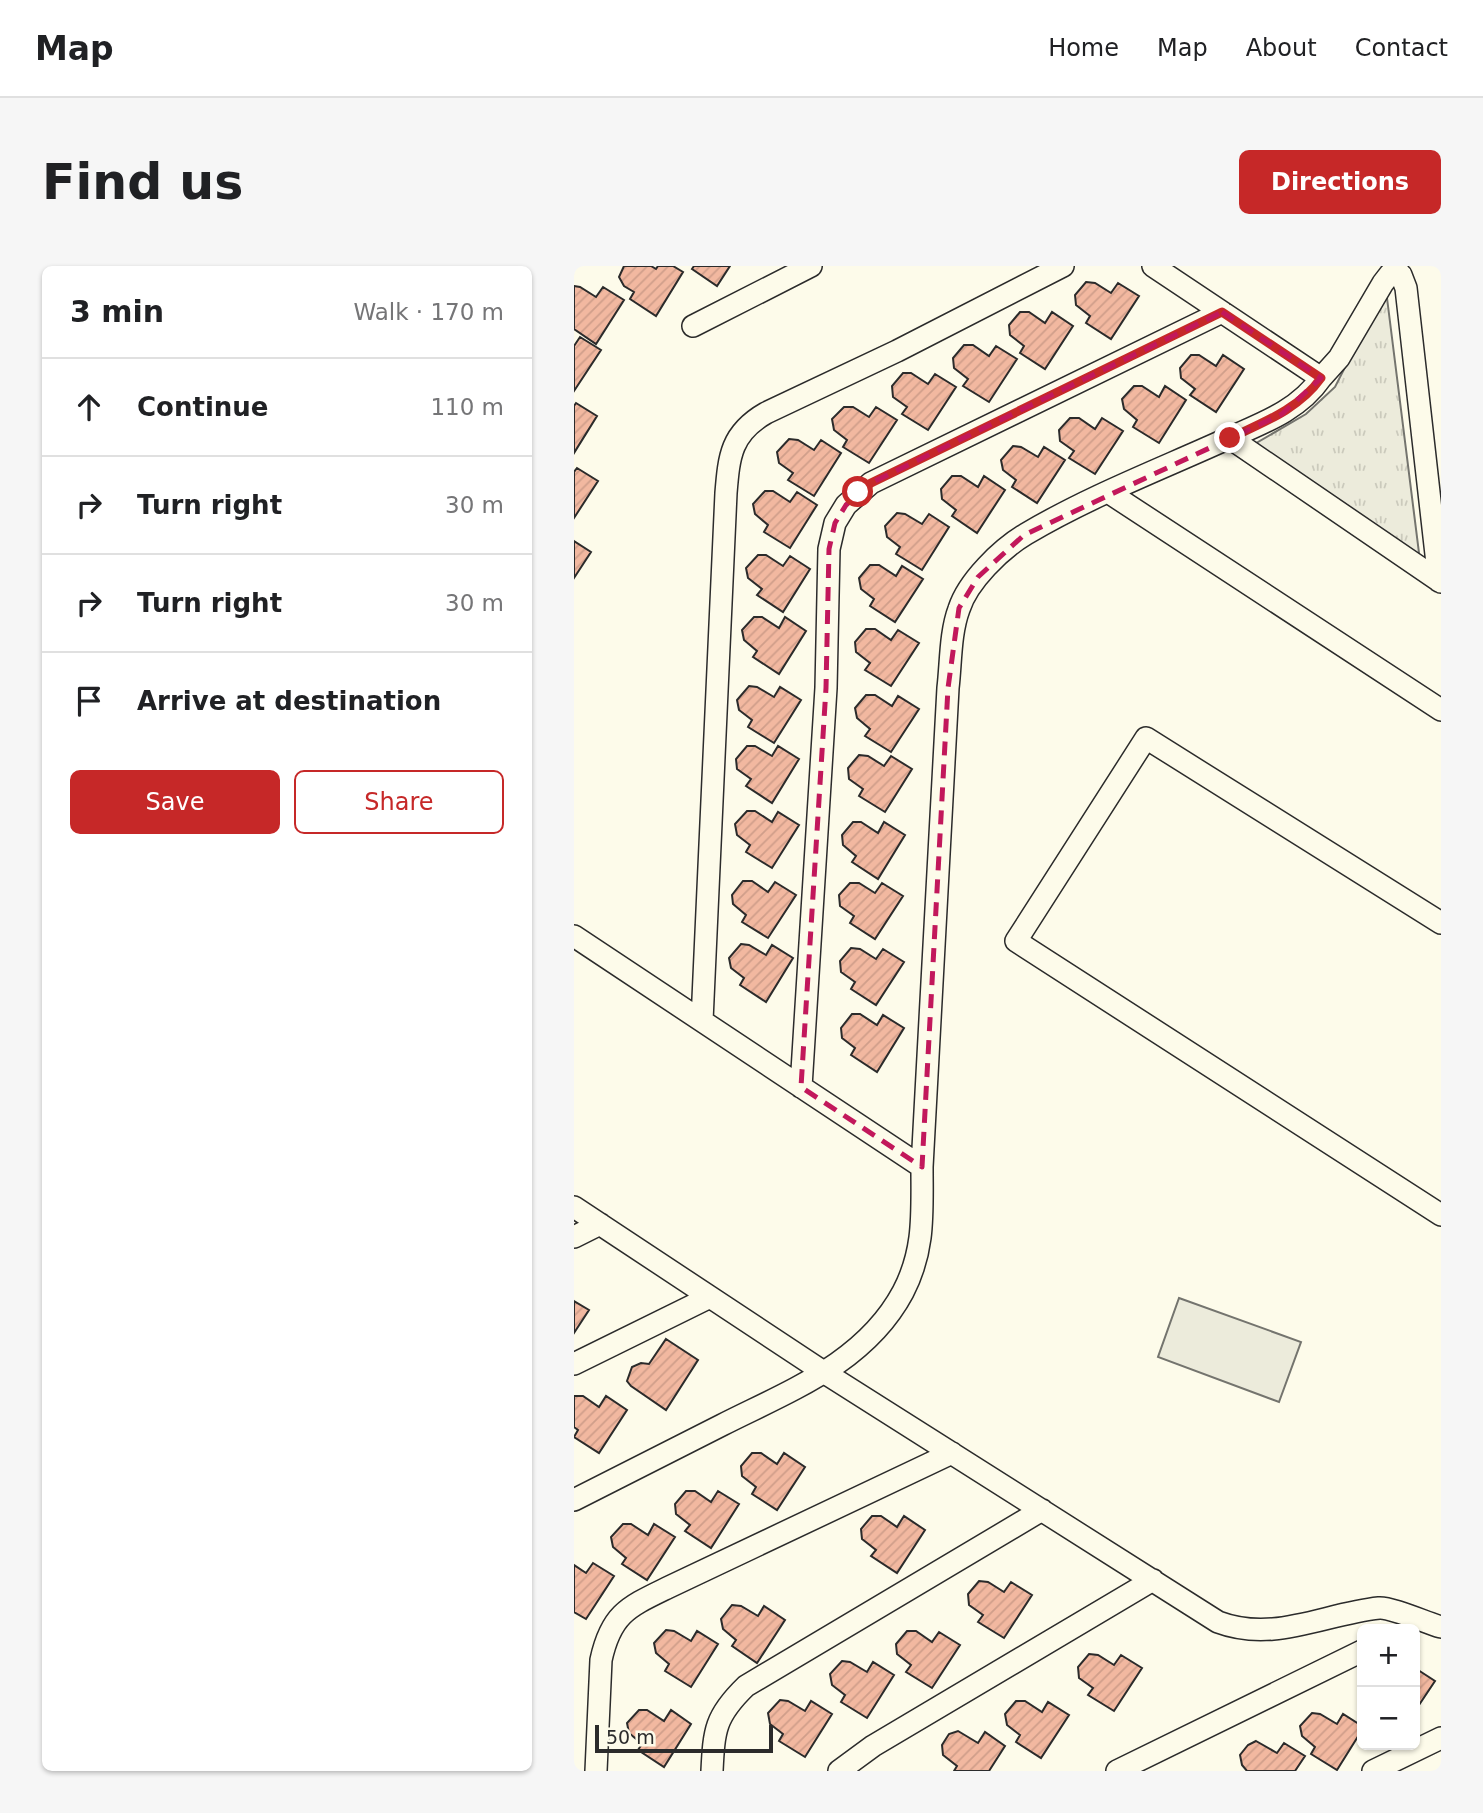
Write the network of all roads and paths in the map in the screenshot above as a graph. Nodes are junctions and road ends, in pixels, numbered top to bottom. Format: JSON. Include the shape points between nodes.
{"nodes":[{"id":1,"x":811,"y":266,"type":"edge"},
{"id":2,"x":1063,"y":266,"type":"edge"},
{"id":3,"x":1153,"y":266,"type":"edge"},
{"id":4,"x":1397,"y":269,"type":"edge"},
{"id":5,"x":1222,"y":312,"type":"junction"},
{"id":6,"x":693,"y":326,"type":"dead end"},
{"id":7,"x":1321,"y":378,"type":"junction"},
{"id":8,"x":1230,"y":438,"type":"junction"},
{"id":9,"x":1108,"y":492,"type":"junction"},
{"id":10,"x":1440,"y":582,"type":"edge"},
{"id":11,"x":1441,"y":710,"type":"edge"},
{"id":12,"x":1441,"y":923,"type":"edge"},
{"id":13,"x":574,"y":936,"type":"edge"},
{"id":14,"x":702,"y":1021,"type":"junction"},
{"id":15,"x":801,"y":1087,"type":"junction"},
{"id":16,"x":922,"y":1167,"type":"junction"},
{"id":17,"x":574,"y":1207,"type":"edge"},
{"id":18,"x":1441,"y":1214,"type":"edge"},
{"id":19,"x":600,"y":1224,"type":"junction"},
{"id":20,"x":574,"y":1237,"type":"edge"},
{"id":21,"x":710,"y":1297,"type":"junction"},
{"id":22,"x":574,"y":1364,"type":"edge"},
{"id":23,"x":825,"y":1373,"type":"junction"},
{"id":24,"x":951,"y":1453,"type":"junction"},
{"id":25,"x":574,"y":1500,"type":"edge"},
{"id":26,"x":1042,"y":1510,"type":"junction"},
{"id":27,"x":1153,"y":1580,"type":"junction"},
{"id":28,"x":1424,"y":1626,"type":"edge"},
{"id":29,"x":1357,"y":1653,"type":"edge"},
{"id":30,"x":1441,"y":1738,"type":"edge"},
{"id":31,"x":596,"y":1771,"type":"edge"},
{"id":32,"x":712,"y":1771,"type":"edge"},
{"id":33,"x":839,"y":1771,"type":"edge"},
{"id":34,"x":1117,"y":1771,"type":"edge"},
{"id":35,"x":1373,"y":1771,"type":"edge"}],
"edges":[{"from":1,"to":6,"type":"street"},
{"from":2,"to":14,"type":"street","via":[[766,413],[751,422],[733,445],[728,463]]},
{"from":3,"to":5,"type":"street"},
{"from":4,"to":7,"type":"street"},
{"from":4,"to":10,"type":"street","via":[[1406,288]]},
{"from":5,"to":7,"type":"street"},
{"from":5,"to":15,"type":"street","via":[[871,483],[846,505],[835,523],[829,549],[826,688]]},
{"from":7,"to":8,"type":"street","via":[[1282,414]]},
{"from":8,"to":9,"type":"street"},
{"from":8,"to":10,"type":"street"},
{"from":9,"to":11,"type":"street"},
{"from":9,"to":16,"type":"street","via":[[1024,535],[999,554],[959,608],[948,688]]},
{"from":12,"to":18,"type":"street","via":[[1146,738],[1016,941]]},
{"from":13,"to":14,"type":"street"},
{"from":14,"to":15,"type":"street"},
{"from":15,"to":16,"type":"street"},
{"from":16,"to":23,"type":"street","via":[[922,1236],[903,1291],[867,1340]]},
{"from":17,"to":19,"type":"street"},
{"from":19,"to":20,"type":"street"},
{"from":19,"to":21,"type":"street"},
{"from":21,"to":22,"type":"street"},
{"from":21,"to":23,"type":"street"},
{"from":23,"to":24,"type":"street"},
{"from":23,"to":25,"type":"street"},
{"from":24,"to":26,"type":"street"},
{"from":24,"to":31,"type":"street","via":[[629,1607],[618,1617],[604,1644]]},
{"from":26,"to":27,"type":"street"},
{"from":26,"to":32,"type":"street","via":[[746,1686],[717,1723]]},
{"from":27,"to":28,"type":"street","via":[[1218,1622],[1237,1629],[1259,1631],[1382,1608]]},
{"from":27,"to":33,"type":"street","via":[[873,1746]]},
{"from":29,"to":34,"type":"street"},
{"from":30,"to":35,"type":"street"}]}
